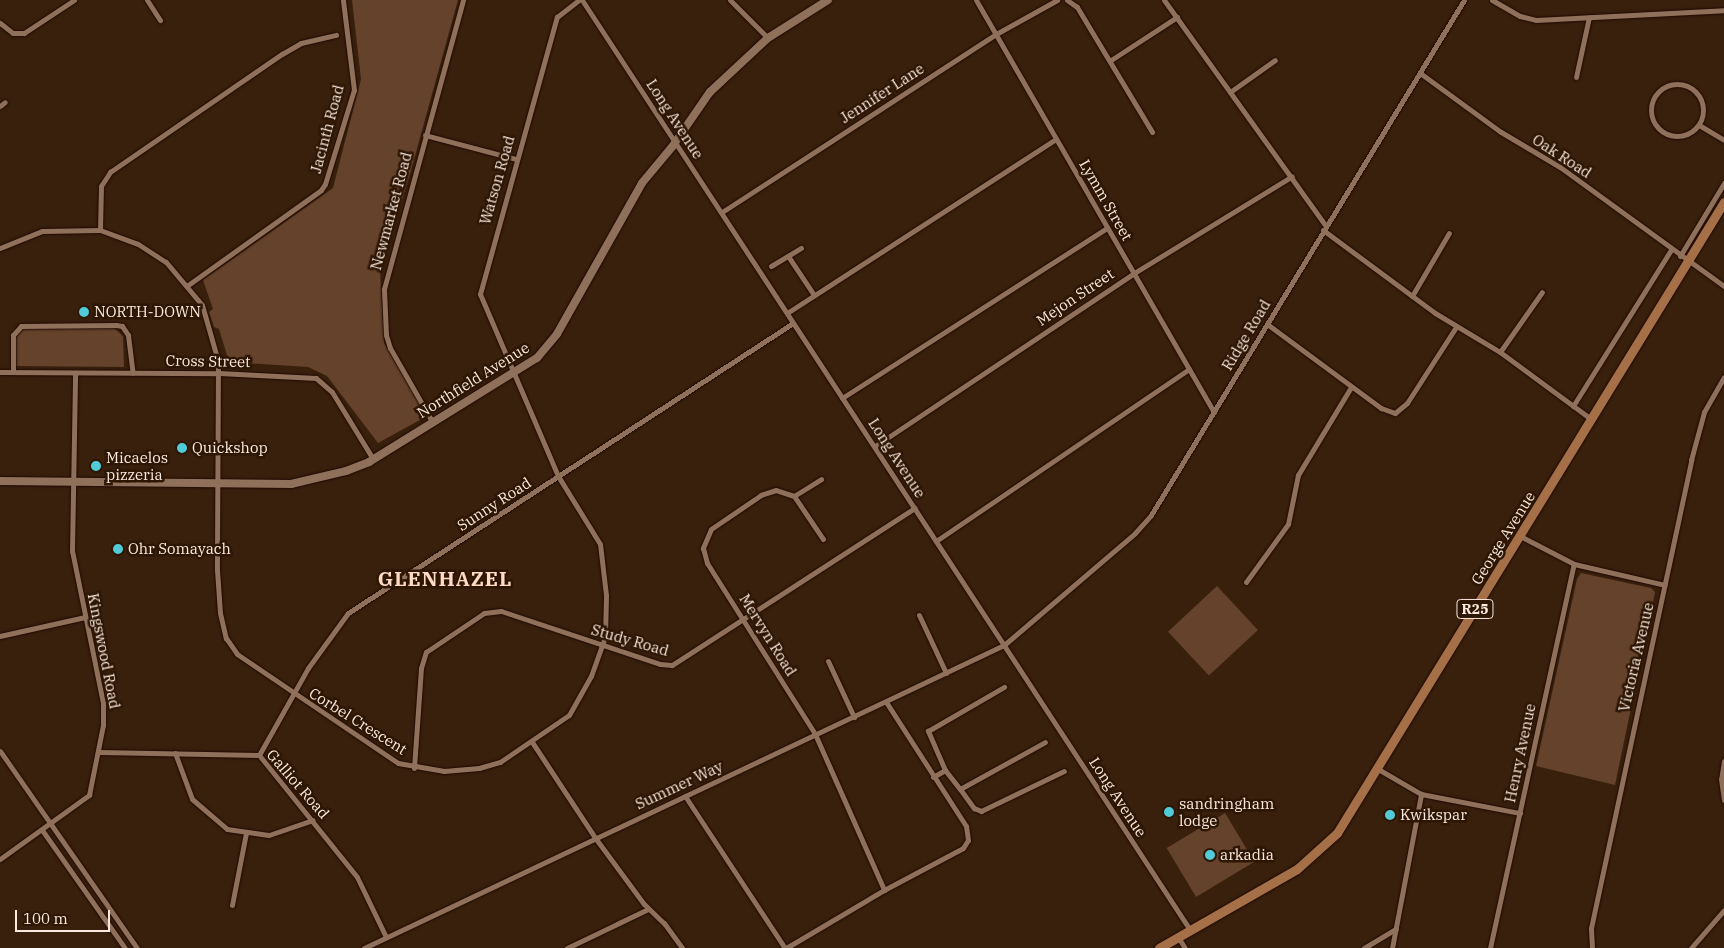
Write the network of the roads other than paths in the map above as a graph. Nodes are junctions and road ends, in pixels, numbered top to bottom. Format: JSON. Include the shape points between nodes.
{"nodes":[{"id":1,"x":74,"y":0,"type":"edge"},
{"id":2,"x":147,"y":0,"type":"edge"},
{"id":3,"x":343,"y":0,"type":"edge"},
{"id":4,"x":463,"y":0,"type":"edge"},
{"id":5,"x":581,"y":0,"type":"edge"},
{"id":6,"x":730,"y":0,"type":"edge"},
{"id":7,"x":828,"y":0,"type":"edge"},
{"id":8,"x":976,"y":0,"type":"edge"},
{"id":9,"x":1057,"y":0,"type":"edge"},
{"id":10,"x":1066,"y":0,"type":"edge"},
{"id":11,"x":1164,"y":0,"type":"edge"},
{"id":12,"x":1464,"y":0,"type":"edge"},
{"id":13,"x":1492,"y":0,"type":"edge"},
{"id":14,"x":1724,"y":10,"type":"edge"},
{"id":15,"x":1589,"y":17,"type":"junction"},
{"id":16,"x":1177,"y":18,"type":"junction"},
{"id":17,"x":160,"y":20,"type":"dead end"},
{"id":18,"x":0,"y":23,"type":"edge"},
{"id":19,"x":996,"y":34,"type":"junction"},
{"id":20,"x":336,"y":35,"type":"dead end"},
{"id":21,"x":768,"y":38,"type":"junction"},
{"id":22,"x":1111,"y":60,"type":"junction"},
{"id":23,"x":1275,"y":60,"type":"dead end"},
{"id":24,"x":1420,"y":73,"type":"junction"},
{"id":25,"x":1576,"y":77,"type":"dead end"},
{"id":26,"x":1230,"y":92,"type":"junction"},
{"id":27,"x":5,"y":102,"type":"dead end"},
{"id":28,"x":0,"y":106,"type":"edge"},
{"id":29,"x":1698,"y":125,"type":"junction"},
{"id":30,"x":1152,"y":132,"type":"dead end"},
{"id":31,"x":425,"y":135,"type":"junction"},
{"id":32,"x":1056,"y":139,"type":"junction"},
{"id":33,"x":1724,"y":140,"type":"edge"},
{"id":34,"x":676,"y":142,"type":"junction"},
{"id":35,"x":516,"y":159,"type":"junction"},
{"id":36,"x":1292,"y":176,"type":"junction"},
{"id":37,"x":1724,"y":182,"type":"edge"},
{"id":38,"x":1724,"y":202,"type":"edge"},
{"id":39,"x":722,"y":212,"type":"junction"},
{"id":40,"x":1107,"y":228,"type":"junction"},
{"id":41,"x":1325,"y":228,"type":"junction"},
{"id":42,"x":100,"y":230,"type":"junction"},
{"id":43,"x":1449,"y":233,"type":"dead end"},
{"id":44,"x":0,"y":248,"type":"edge"},
{"id":45,"x":801,"y":248,"type":"dead end"},
{"id":46,"x":1671,"y":250,"type":"junction"},
{"id":47,"x":788,"y":256,"type":"junction"},
{"id":48,"x":1680,"y":256,"type":"junction"},
{"id":49,"x":1689,"y":262,"type":"junction"},
{"id":50,"x":771,"y":266,"type":"dead end"},
{"id":51,"x":1134,"y":273,"type":"junction"},
{"id":52,"x":188,"y":285,"type":"junction"},
{"id":53,"x":1724,"y":286,"type":"edge"},
{"id":54,"x":1542,"y":292,"type":"dead end"},
{"id":55,"x":814,"y":295,"type":"junction"},
{"id":56,"x":1412,"y":296,"type":"junction"},
{"id":57,"x":787,"y":313,"type":"junction"},
{"id":58,"x":793,"y":323,"type":"junction"},
{"id":59,"x":1266,"y":324,"type":"junction"},
{"id":60,"x":1456,"y":327,"type":"junction"},
{"id":61,"x":1500,"y":352,"type":"junction"},
{"id":62,"x":1189,"y":369,"type":"junction"},
{"id":63,"x":0,"y":372,"type":"edge"},
{"id":64,"x":12,"y":372,"type":"junction"},
{"id":65,"x":133,"y":373,"type":"junction"},
{"id":66,"x":219,"y":373,"type":"junction"},
{"id":67,"x":75,"y":374,"type":"junction"},
{"id":68,"x":513,"y":374,"type":"junction"},
{"id":69,"x":1724,"y":377,"type":"edge"},
{"id":70,"x":1351,"y":387,"type":"junction"},
{"id":71,"x":842,"y":398,"type":"junction"},
{"id":72,"x":1573,"y":406,"type":"junction"},
{"id":73,"x":1214,"y":412,"type":"junction"},
{"id":74,"x":1591,"y":420,"type":"junction"},
{"id":75,"x":432,"y":423,"type":"junction"},
{"id":76,"x":875,"y":446,"type":"junction"},
{"id":77,"x":373,"y":459,"type":"junction"},
{"id":78,"x":558,"y":476,"type":"junction"},
{"id":79,"x":821,"y":479,"type":"dead end"},
{"id":80,"x":0,"y":481,"type":"edge"},
{"id":81,"x":72,"y":482,"type":"junction"},
{"id":82,"x":218,"y":483,"type":"junction"},
{"id":83,"x":794,"y":496,"type":"junction"},
{"id":84,"x":916,"y":508,"type":"junction"},
{"id":85,"x":1520,"y":536,"type":"junction"},
{"id":86,"x":823,"y":539,"type":"dead end"},
{"id":87,"x":936,"y":541,"type":"junction"},
{"id":88,"x":1574,"y":564,"type":"junction"},
{"id":89,"x":1246,"y":582,"type":"dead end"},
{"id":90,"x":1664,"y":585,"type":"junction"},
{"id":91,"x":919,"y":615,"type":"dead end"},
{"id":92,"x":85,"y":617,"type":"junction"},
{"id":93,"x":744,"y":619,"type":"junction"},
{"id":94,"x":0,"y":636,"type":"edge"},
{"id":95,"x":1004,"y":645,"type":"junction"},
{"id":96,"x":603,"y":646,"type":"junction"},
{"id":97,"x":828,"y":661,"type":"dead end"},
{"id":98,"x":946,"y":673,"type":"junction"},
{"id":99,"x":1004,"y":687,"type":"dead end"},
{"id":100,"x":292,"y":694,"type":"junction"},
{"id":101,"x":886,"y":702,"type":"junction"},
{"id":102,"x":854,"y":716,"type":"junction"},
{"id":103,"x":816,"y":734,"type":"junction"},
{"id":104,"x":532,"y":742,"type":"junction"},
{"id":105,"x":1045,"y":742,"type":"dead end"},
{"id":106,"x":0,"y":751,"type":"edge"},
{"id":107,"x":99,"y":752,"type":"junction"},
{"id":108,"x":175,"y":753,"type":"junction"},
{"id":109,"x":259,"y":755,"type":"junction"},
{"id":110,"x":1724,"y":762,"type":"edge"},
{"id":111,"x":414,"y":768,"type":"junction"},
{"id":112,"x":1378,"y":769,"type":"junction"},
{"id":113,"x":945,"y":770,"type":"junction"},
{"id":114,"x":1064,"y":771,"type":"dead end"},
{"id":115,"x":933,"y":777,"type":"junction"},
{"id":116,"x":960,"y":789,"type":"junction"},
{"id":117,"x":1421,"y":794,"type":"junction"},
{"id":118,"x":686,"y":796,"type":"junction"},
{"id":119,"x":1724,"y":800,"type":"edge"},
{"id":120,"x":1520,"y":812,"type":"junction"},
{"id":121,"x":313,"y":820,"type":"junction"},
{"id":122,"x":50,"y":824,"type":"junction"},
{"id":123,"x":42,"y":830,"type":"junction"},
{"id":124,"x":246,"y":833,"type":"junction"},
{"id":125,"x":596,"y":838,"type":"junction"},
{"id":126,"x":0,"y":858,"type":"edge"},
{"id":127,"x":884,"y":890,"type":"junction"},
{"id":128,"x":232,"y":905,"type":"dead end"},
{"id":129,"x":648,"y":909,"type":"junction"},
{"id":130,"x":1724,"y":910,"type":"edge"},
{"id":131,"x":1396,"y":929,"type":"junction"},
{"id":132,"x":1190,"y":930,"type":"junction"},
{"id":133,"x":386,"y":937,"type":"junction"},
{"id":134,"x":1178,"y":937,"type":"junction"},
{"id":135,"x":569,"y":947,"type":"edge"},
{"id":136,"x":125,"y":948,"type":"edge"},
{"id":137,"x":137,"y":948,"type":"edge"},
{"id":138,"x":364,"y":948,"type":"edge"},
{"id":139,"x":682,"y":948,"type":"edge"},
{"id":140,"x":786,"y":948,"type":"edge"},
{"id":141,"x":1159,"y":948,"type":"edge"},
{"id":142,"x":1185,"y":948,"type":"edge"},
{"id":143,"x":1364,"y":948,"type":"edge"},
{"id":144,"x":1392,"y":948,"type":"edge"},
{"id":145,"x":1490,"y":948,"type":"edge"},
{"id":146,"x":1592,"y":948,"type":"edge"},
{"id":147,"x":1692,"y":948,"type":"edge"}],
"edges":[{"from":1,"to":18,"type":"street","via":[[24,33],[13,33]]},
{"from":2,"to":17,"type":"street"},
{"from":3,"to":52,"type":"street","name":"Jacinth Road","via":[[354,90],[325,184]]},
{"from":4,"to":31,"type":"street","name":"Newmarket Road"},
{"from":5,"to":34,"type":"street","name":"Long Avenue"},
{"from":5,"to":35,"type":"street","name":"Watson Road","via":[[558,15]]},
{"from":6,"to":21,"type":"street"},
{"from":7,"to":21,"type":"main road","name":"Northfield Avenue"},
{"from":8,"to":19,"type":"street","name":"Lymm Street"},
{"from":9,"to":19,"type":"street","name":"Jennifer Lane"},
{"from":10,"to":22,"type":"street","via":[[1077,7]]},
{"from":11,"to":16,"type":"street"},
{"from":12,"to":24,"type":"street","name":"Ridge Road"},
{"from":13,"to":15,"type":"street","via":[[1527,19]]},
{"from":14,"to":15,"type":"street"},
{"from":15,"to":25,"type":"street"},
{"from":16,"to":22,"type":"street"},
{"from":16,"to":26,"type":"street"},
{"from":19,"to":32,"type":"street","name":"Lymm Street"},
{"from":19,"to":39,"type":"street","name":"Jennifer Lane"},
{"from":20,"to":42,"type":"street","via":[[302,43],[282,54],[110,172],[102,186]]},
{"from":21,"to":34,"type":"main road","name":"Northfield Avenue","via":[[710,92]]},
{"from":22,"to":30,"type":"street"},
{"from":23,"to":26,"type":"street"},
{"from":24,"to":41,"type":"street","name":"Ridge Road"},
{"from":24,"to":46,"type":"street","name":"Oak Road","via":[[1501,132],[1560,167]]},
{"from":26,"to":36,"type":"street"},
{"from":27,"to":28,"type":"street"},
{"from":29,"to":29,"type":"street","via":[[1693,131],[1677,136],[1661,131],[1652,117],[1657,93],[1672,85],[1689,88],[1701,100],[1702,117]]},
{"from":29,"to":33,"type":"street"},
{"from":31,"to":35,"type":"street"},
{"from":31,"to":75,"type":"street","name":"Newmarket Road","via":[[386,276],[384,305],[390,348]]},
{"from":32,"to":40,"type":"street","name":"Lymm Street"},
{"from":32,"to":55,"type":"street"},
{"from":34,"to":39,"type":"street","name":"Long Avenue"},
{"from":34,"to":68,"type":"main road","name":"Northfield Avenue","via":[[642,183],[557,334],[537,358]]},
{"from":35,"to":68,"type":"street","name":"Watson Road","via":[[480,288],[481,299]]},
{"from":36,"to":41,"type":"street"},
{"from":36,"to":51,"type":"street","name":"Mejon Street"},
{"from":37,"to":48,"type":"street"},
{"from":38,"to":49,"type":"main road","name":"George Avenue","number":"R25"},
{"from":39,"to":57,"type":"street","name":"Long Avenue"},
{"from":40,"to":51,"type":"street","name":"Lymm Street"},
{"from":40,"to":71,"type":"street"},
{"from":41,"to":56,"type":"street"},
{"from":41,"to":59,"type":"street","name":"Ridge Road"},
{"from":42,"to":44,"type":"street","via":[[42,231]]},
{"from":42,"to":52,"type":"street","name":"Corbel Crescent","via":[[153,252]]},
{"from":43,"to":56,"type":"street"},
{"from":45,"to":47,"type":"street"},
{"from":46,"to":48,"type":"street","name":"Oak Road"},
{"from":46,"to":72,"type":"street"},
{"from":47,"to":50,"type":"street"},
{"from":47,"to":55,"type":"street"},
{"from":48,"to":49,"type":"street","name":"Oak Road"},
{"from":49,"to":53,"type":"street","name":"Oak Road"},
{"from":49,"to":74,"type":"main road","name":"George Avenue","number":"R25"},
{"from":51,"to":62,"type":"street","name":"Lymm Street"},
{"from":51,"to":76,"type":"street","name":"Mejon Street"},
{"from":52,"to":66,"type":"street","name":"Corbel Crescent","via":[[202,305]]},
{"from":54,"to":61,"type":"street"},
{"from":55,"to":57,"type":"street"},
{"from":56,"to":60,"type":"street"},
{"from":57,"to":58,"type":"street","name":"Long Avenue"},
{"from":58,"to":71,"type":"street","name":"Long Avenue"},
{"from":58,"to":78,"type":"street","name":"Sunny Road"},
{"from":59,"to":70,"type":"street"},
{"from":59,"to":73,"type":"street","name":"Ridge Road"},
{"from":60,"to":61,"type":"street"},
{"from":60,"to":70,"type":"street","via":[[1401,411],[1386,411]]},
{"from":61,"to":72,"type":"street"},
{"from":62,"to":73,"type":"street","name":"Lymm Street"},
{"from":62,"to":87,"type":"street"},
{"from":63,"to":64,"type":"street","name":"Cross Street"},
{"from":64,"to":65,"type":"street","via":[[13,335],[21,326],[116,325],[122,326],[128,335]]},
{"from":64,"to":67,"type":"street","name":"Cross Street"},
{"from":65,"to":66,"type":"street","name":"Cross Street"},
{"from":65,"to":67,"type":"street","name":"Cross Street"},
{"from":66,"to":77,"type":"street","name":"Cross Street","via":[[316,378],[332,392]]},
{"from":66,"to":82,"type":"street","name":"Corbel Crescent"},
{"from":67,"to":81,"type":"street","name":"Kingswood Road"},
{"from":68,"to":75,"type":"main road","name":"Northfield Avenue"},
{"from":68,"to":78,"type":"street","name":"Corbel Crescent"},
{"from":69,"to":90,"type":"street","name":"Victoria Avenue","via":[[1709,402],[1697,434]]},
{"from":70,"to":89,"type":"street","via":[[1298,475],[1288,524]]},
{"from":71,"to":76,"type":"street","name":"Long Avenue"},
{"from":72,"to":74,"type":"street"},
{"from":73,"to":95,"type":"street","name":"Ridge Road","via":[[1142,527]]},
{"from":74,"to":85,"type":"main road","name":"George Avenue","number":"R25"},
{"from":75,"to":77,"type":"main road","name":"Northfield Avenue"},
{"from":76,"to":84,"type":"street","name":"Long Avenue"},
{"from":77,"to":82,"type":"main road","name":"Northfield Avenue","via":[[346,471],[291,484]]},
{"from":78,"to":96,"type":"street","name":"Corbel Crescent","via":[[600,544],[606,595]]},
{"from":78,"to":100,"type":"street","name":"Sunny Road","via":[[348,613]]},
{"from":79,"to":83,"type":"street"},
{"from":80,"to":81,"type":"main road","name":"Northfield Avenue"},
{"from":81,"to":82,"type":"main road","name":"Northfield Avenue"},
{"from":81,"to":92,"type":"street","name":"Kingswood Road","via":[[72,551]]},
{"from":82,"to":100,"type":"street","name":"Corbel Crescent","via":[[218,591],[226,638],[237,654]]},
{"from":83,"to":86,"type":"street"},
{"from":83,"to":93,"type":"street","name":"Mervyn Road","via":[[780,490],[766,493],[717,525],[705,539],[703,548],[707,563]]},
{"from":84,"to":87,"type":"street","name":"Long Avenue"},
{"from":84,"to":93,"type":"street","name":"Study Road"},
{"from":85,"to":88,"type":"street"},
{"from":85,"to":112,"type":"main road","name":"George Avenue","number":"R25"},
{"from":87,"to":95,"type":"street","name":"Long Avenue"},
{"from":88,"to":90,"type":"street"},
{"from":88,"to":120,"type":"street","name":"Henry Avenue"},
{"from":90,"to":146,"type":"street","name":"Victoria Avenue","via":[[1591,928]]},
{"from":91,"to":98,"type":"street"},
{"from":92,"to":94,"type":"street"},
{"from":92,"to":107,"type":"street","name":"Kingswood Road","via":[[103,703]]},
{"from":93,"to":96,"type":"street","name":"Study Road","via":[[672,665]]},
{"from":93,"to":103,"type":"street","name":"Mervyn Road"},
{"from":95,"to":98,"type":"street","name":"Summer Way"},
{"from":95,"to":132,"type":"street","name":"Long Avenue"},
{"from":96,"to":104,"type":"street","name":"Corbel Crescent","via":[[573,709]]},
{"from":96,"to":111,"type":"street","name":"Study Road","via":[[500,611],[484,613],[471,621],[430,648],[423,658]]},
{"from":97,"to":102,"type":"street"},
{"from":98,"to":101,"type":"street","name":"Summer Way"},
{"from":99,"to":113,"type":"street","via":[[928,731]]},
{"from":100,"to":109,"type":"street","name":"Sunny Road"},
{"from":100,"to":111,"type":"street","name":"Corbel Crescent","via":[[386,758]]},
{"from":101,"to":102,"type":"street","name":"Summer Way"},
{"from":101,"to":115,"type":"street"},
{"from":102,"to":103,"type":"street","name":"Summer Way"},
{"from":103,"to":118,"type":"street","name":"Summer Way"},
{"from":103,"to":127,"type":"street","name":"Mervyn Road"},
{"from":104,"to":111,"type":"street","name":"Corbel Crescent","via":[[500,762],[479,768]]},
{"from":104,"to":125,"type":"street"},
{"from":105,"to":116,"type":"street"},
{"from":106,"to":122,"type":"street"},
{"from":107,"to":108,"type":"street","name":"Galliot Road"},
{"from":107,"to":122,"type":"street","name":"Kingswood Road","via":[[89,795]]},
{"from":108,"to":109,"type":"street","name":"Galliot Road"},
{"from":108,"to":124,"type":"street","via":[[195,803],[222,826]]},
{"from":109,"to":121,"type":"street","name":"Galliot Road"},
{"from":110,"to":119,"type":"street","via":[[1721,779]]},
{"from":112,"to":117,"type":"street"},
{"from":112,"to":132,"type":"main road","name":"George Avenue","number":"R25","via":[[1337,832],[1318,853],[1276,882]]},
{"from":113,"to":115,"type":"street"},
{"from":113,"to":116,"type":"street"},
{"from":114,"to":116,"type":"street","via":[[981,812]]},
{"from":115,"to":127,"type":"street","via":[[966,826],[968,840],[963,848]]},
{"from":117,"to":120,"type":"street"},
{"from":117,"to":131,"type":"street"},
{"from":118,"to":125,"type":"street","name":"Summer Way"},
{"from":118,"to":140,"type":"street"},
{"from":120,"to":145,"type":"street","name":"Henry Avenue"},
{"from":121,"to":124,"type":"street","via":[[269,835]]},
{"from":121,"to":133,"type":"street","name":"Galliot Road","via":[[357,877]]},
{"from":122,"to":123,"type":"street","name":"Kingswood Road"},
{"from":122,"to":137,"type":"street"},
{"from":123,"to":126,"type":"street","name":"Kingswood Road"},
{"from":123,"to":136,"type":"street"},
{"from":124,"to":128,"type":"street"},
{"from":125,"to":129,"type":"street"},
{"from":125,"to":133,"type":"street","name":"Summer Way"},
{"from":127,"to":140,"type":"street"},
{"from":129,"to":135,"type":"street"},
{"from":129,"to":139,"type":"street","via":[[664,923]]},
{"from":130,"to":147,"type":"street"},
{"from":131,"to":143,"type":"street"},
{"from":131,"to":144,"type":"street"},
{"from":132,"to":134,"type":"main road","name":"George Avenue","number":"R25"},
{"from":133,"to":138,"type":"street","name":"Summer Way"},
{"from":134,"to":141,"type":"main road","name":"George Avenue","number":"R25"},
{"from":134,"to":142,"type":"street"}]}
